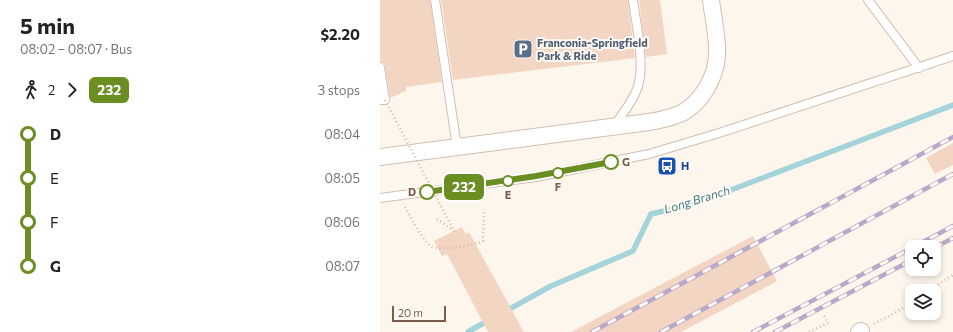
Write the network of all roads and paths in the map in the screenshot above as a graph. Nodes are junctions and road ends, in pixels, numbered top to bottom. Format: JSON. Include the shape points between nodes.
{"nodes":[{"id":1,"x":435,"y":0,"type":"edge"},
{"id":2,"x":633,"y":0,"type":"edge"},
{"id":3,"x":711,"y":0,"type":"edge"},
{"id":4,"x":868,"y":0,"type":"edge"},
{"id":5,"x":953,"y":56,"type":"edge"},
{"id":6,"x":380,"y":67,"type":"edge"},
{"id":7,"x":919,"y":68,"type":"junction"},
{"id":8,"x":383,"y":100,"type":"edge"},
{"id":9,"x":613,"y":126,"type":"junction"},
{"id":10,"x":457,"y":147,"type":"junction"},
{"id":11,"x":380,"y":157,"type":"edge"},
{"id":12,"x":380,"y":198,"type":"edge"},
{"id":13,"x":484,"y":212,"type":"dead end"},
{"id":14,"x":437,"y":219,"type":"dead end"},
{"id":15,"x":413,"y":222,"type":"dead end"},
{"id":16,"x":953,"y":275,"type":"edge"},
{"id":17,"x":939,"y":284,"type":"edge"},
{"id":18,"x":905,"y":307,"type":"edge"},
{"id":19,"x":824,"y":315,"type":"dead end"},
{"id":20,"x":810,"y":332,"type":"edge"},
{"id":21,"x":860,"y":332,"type":"edge"}],
"edges":[{"from":1,"to":10,"type":"lane"},
{"from":2,"to":9,"type":"lane","via":[[640,57],[638,88]]},
{"from":3,"to":9,"type":"street","via":[[717,55],[712,76],[700,97],[683,112],[674,116]]},
{"from":4,"to":7,"type":"lane"},
{"from":5,"to":7,"type":"lane"},
{"from":6,"to":8,"type":"lane"},
{"from":7,"to":12,"type":"lane","via":[[649,154],[536,176]]},
{"from":8,"to":14,"type":"path","bridge":true,"via":[[454,231]]},
{"from":9,"to":10,"type":"street"},
{"from":10,"to":11,"type":"street"},
{"from":13,"to":15,"type":"path","via":[[483,241],[476,244],[438,249],[431,246]]},
{"from":16,"to":17,"type":"path"},
{"from":18,"to":21,"type":"path"},
{"from":19,"to":20,"type":"path","via":[[828,323]]}]}
